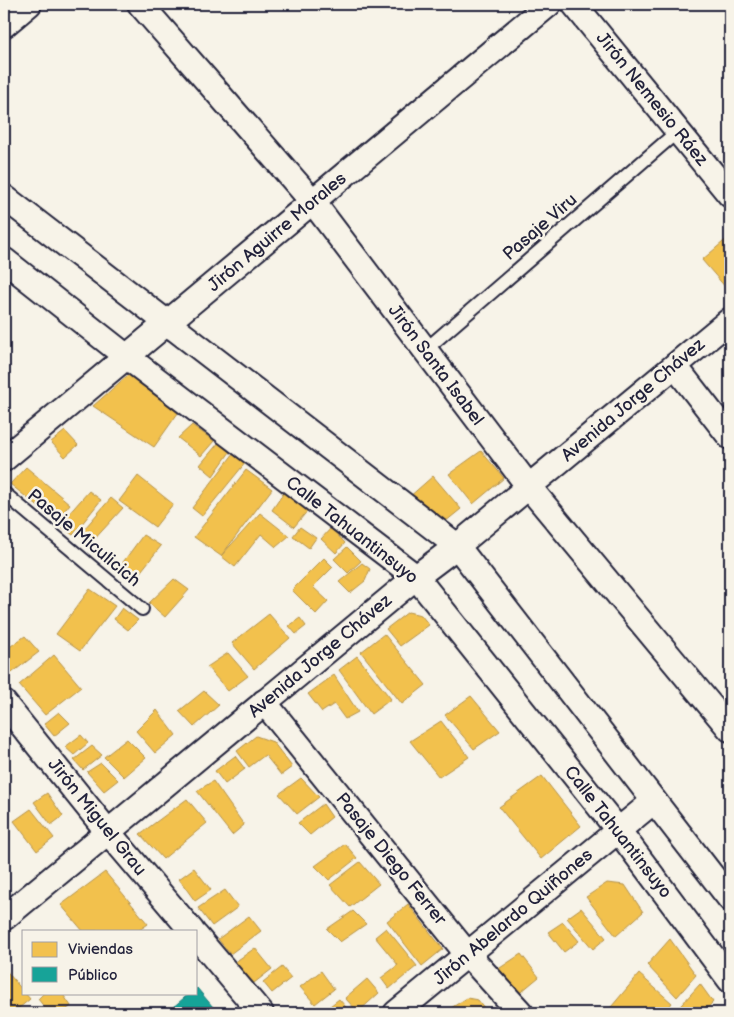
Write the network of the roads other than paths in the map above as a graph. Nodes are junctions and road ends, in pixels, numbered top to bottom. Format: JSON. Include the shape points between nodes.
{"nodes":[{"id":1,"x":28,"y":4,"type":"edge"},
{"id":2,"x":140,"y":4,"type":"edge"},
{"id":3,"x":549,"y":4,"type":"edge"},
{"id":4,"x":574,"y":4,"type":"edge"},
{"id":5,"x":4,"y":25,"type":"edge"},
{"id":6,"x":678,"y":131,"type":"junction"},
{"id":7,"x":730,"y":195,"type":"edge"},
{"id":8,"x":4,"y":197,"type":"edge"},
{"id":9,"x":313,"y":202,"type":"junction"},
{"id":10,"x":4,"y":260,"type":"edge"},
{"id":11,"x":730,"y":320,"type":"edge"},
{"id":12,"x":167,"y":323,"type":"junction"},
{"id":13,"x":425,"y":350,"type":"junction"},
{"id":14,"x":127,"y":357,"type":"junction"},
{"id":15,"x":675,"y":366,"type":"junction"},
{"id":16,"x":730,"y":437,"type":"edge"},
{"id":17,"x":4,"y":459,"type":"edge"},
{"id":18,"x":529,"y":487,"type":"junction"},
{"id":19,"x":4,"y":493,"type":"edge"},
{"id":20,"x":457,"y":546,"type":"junction"},
{"id":21,"x":416,"y":577,"type":"junction"},
{"id":22,"x":142,"y":609,"type":"dead end"},
{"id":23,"x":264,"y":702,"type":"junction"},
{"id":24,"x":4,"y":703,"type":"edge"},
{"id":25,"x":730,"y":729,"type":"edge"},
{"id":26,"x":654,"y":801,"type":"junction"},
{"id":27,"x":618,"y":830,"type":"junction"},
{"id":28,"x":108,"y":832,"type":"junction"},
{"id":29,"x":730,"y":899,"type":"edge"},
{"id":30,"x":4,"y":918,"type":"edge"},
{"id":31,"x":191,"y":930,"type":"edge"},
{"id":32,"x":198,"y":938,"type":"edge"},
{"id":33,"x":468,"y":955,"type":"junction"},
{"id":34,"x":730,"y":980,"type":"edge"},
{"id":35,"x":261,"y":1013,"type":"edge"},
{"id":36,"x":396,"y":1013,"type":"edge"},
{"id":37,"x":521,"y":1013,"type":"edge"}],
"edges":[{"from":1,"to":5,"type":"street"},
{"from":2,"to":9,"type":"street","name":"Jirón Santa Isabel"},
{"from":3,"to":9,"type":"street","name":"Jirón Aguirre Morales"},
{"from":4,"to":6,"type":"street","name":"Jirón Nemesio Ráez"},
{"from":6,"to":7,"type":"street","name":"Jirón Nemesio Ráez"},
{"from":6,"to":13,"type":"lane","name":"Pasaje Viru"},
{"from":8,"to":12,"type":"street"},
{"from":9,"to":12,"type":"street","name":"Jirón Aguirre Morales"},
{"from":9,"to":13,"type":"street","name":"Jirón Santa Isabel"},
{"from":10,"to":14,"type":"street","name":"Calle Tahuantinsuyo"},
{"from":11,"to":15,"type":"street","name":"Avenida Jorge Chávez"},
{"from":12,"to":14,"type":"street","name":"Jirón Aguirre Morales"},
{"from":12,"to":20,"type":"street"},
{"from":13,"to":18,"type":"street","name":"Jirón Santa Isabel"},
{"from":14,"to":17,"type":"street","name":"Jirón Aguirre Morales"},
{"from":14,"to":21,"type":"street","name":"Calle Tahuantinsuyo"},
{"from":15,"to":16,"type":"street"},
{"from":15,"to":18,"type":"street","name":"Avenida Jorge Chávez"},
{"from":18,"to":20,"type":"street","name":"Avenida Jorge Chávez"},
{"from":18,"to":25,"type":"street","name":"Jirón Santa Isabel"},
{"from":19,"to":22,"type":"lane","name":"Pasaje Miculicich"},
{"from":20,"to":21,"type":"street","name":"Avenida Jorge Chávez"},
{"from":20,"to":26,"type":"street"},
{"from":21,"to":23,"type":"street","name":"Avenida Jorge Chávez"},
{"from":21,"to":27,"type":"street","name":"Calle Tahuantinsuyo"},
{"from":23,"to":28,"type":"street","name":"Avenida Jorge Chávez"},
{"from":23,"to":33,"type":"street","name":"Pasaje Diego Ferrer"},
{"from":24,"to":28,"type":"street","name":"Jirón Miguel Grau"},
{"from":26,"to":27,"type":"street","name":"Jirón Abelardo Quiñones"},
{"from":26,"to":29,"type":"street"},
{"from":27,"to":33,"type":"street","name":"Jirón Abelardo Quiñones"},
{"from":27,"to":34,"type":"street","name":"Calle Tahuantinsuyo"},
{"from":28,"to":30,"type":"street","name":"Avenida Jorge Chávez"},
{"from":28,"to":31,"type":"street","name":"Jirón Miguel Grau"},
{"from":32,"to":35,"type":"street"},
{"from":33,"to":36,"type":"street","name":"Jirón Abelardo Quiñones"},
{"from":33,"to":37,"type":"street","name":"Pasaje Diego Ferrer"}]}
